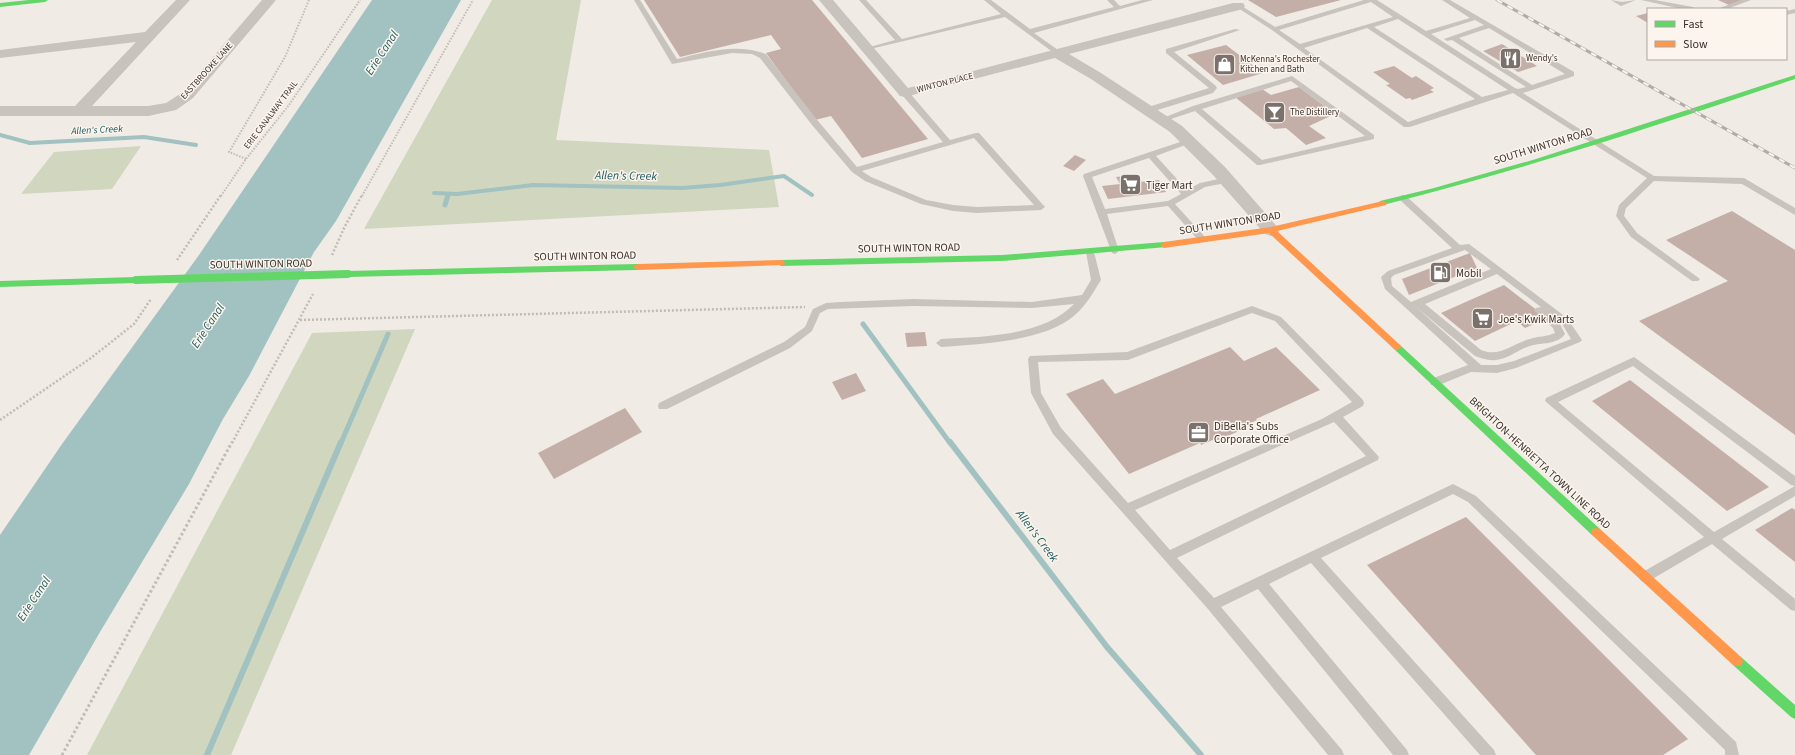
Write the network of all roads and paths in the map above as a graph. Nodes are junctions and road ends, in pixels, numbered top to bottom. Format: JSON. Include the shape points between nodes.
{"nodes":[{"id":1,"x":46,"y":0,"type":"edge"},
{"id":2,"x":183,"y":0,"type":"edge"},
{"id":3,"x":269,"y":0,"type":"edge"},
{"id":4,"x":309,"y":0,"type":"edge"},
{"id":5,"x":360,"y":0,"type":"edge"},
{"id":6,"x":473,"y":0,"type":"edge"},
{"id":7,"x":637,"y":0,"type":"edge"},
{"id":8,"x":826,"y":0,"type":"edge"},
{"id":9,"x":862,"y":0,"type":"edge"},
{"id":10,"x":987,"y":0,"type":"edge"},
{"id":11,"x":1110,"y":0,"type":"edge"},
{"id":12,"x":1150,"y":0,"type":"edge"},
{"id":13,"x":1372,"y":0,"type":"edge"},
{"id":14,"x":1445,"y":0,"type":"edge"},
{"id":15,"x":1614,"y":0,"type":"edge"},
{"id":16,"x":1633,"y":0,"type":"edge"},
{"id":17,"x":1644,"y":0,"type":"edge"},
{"id":18,"x":1748,"y":0,"type":"edge"},
{"id":19,"x":1234,"y":3,"type":"edge"},
{"id":20,"x":2,"y":4,"type":"edge"},
{"id":21,"x":1119,"y":8,"type":"junction"},
{"id":22,"x":1688,"y":8,"type":"edge"},
{"id":23,"x":1723,"y":8,"type":"edge"},
{"id":24,"x":1006,"y":15,"type":"junction"},
{"id":25,"x":1399,"y":17,"type":"junction"},
{"id":26,"x":1476,"y":18,"type":"junction"},
{"id":27,"x":1368,"y":26,"type":"junction"},
{"id":28,"x":1489,"y":26,"type":"junction"},
{"id":29,"x":1274,"y":29,"type":"junction"},
{"id":30,"x":1237,"y":30,"type":"dead end"},
{"id":31,"x":1028,"y":32,"type":"junction"},
{"id":32,"x":1425,"y":34,"type":"junction"},
{"id":33,"x":150,"y":36,"type":"junction"},
{"id":34,"x":1453,"y":37,"type":"junction"},
{"id":35,"x":900,"y":41,"type":"junction"},
{"id":36,"x":1438,"y":42,"type":"junction"},
{"id":37,"x":1299,"y":47,"type":"junction"},
{"id":38,"x":868,"y":49,"type":"junction"},
{"id":39,"x":0,"y":54,"type":"edge"},
{"id":40,"x":1058,"y":54,"type":"junction"},
{"id":41,"x":1794,"y":78,"type":"edge"},
{"id":42,"x":1531,"y":87,"type":"junction"},
{"id":43,"x":1516,"y":91,"type":"junction"},
{"id":44,"x":905,"y":93,"type":"junction"},
{"id":45,"x":1481,"y":100,"type":"junction"},
{"id":46,"x":1196,"y":108,"type":"junction"},
{"id":47,"x":1148,"y":110,"type":"junction"},
{"id":48,"x":0,"y":111,"type":"edge"},
{"id":49,"x":80,"y":111,"type":"junction"},
{"id":50,"x":1162,"y":120,"type":"junction"},
{"id":51,"x":947,"y":142,"type":"junction"},
{"id":52,"x":1189,"y":142,"type":"junction"},
{"id":53,"x":1597,"y":142,"type":"junction"},
{"id":54,"x":1151,"y":155,"type":"junction"},
{"id":55,"x":855,"y":170,"type":"junction"},
{"id":56,"x":1652,"y":178,"type":"junction"},
{"id":57,"x":1228,"y":180,"type":"junction"},
{"id":58,"x":1186,"y":194,"type":"junction"},
{"id":59,"x":1403,"y":198,"type":"junction"},
{"id":60,"x":1170,"y":203,"type":"junction"},
{"id":61,"x":1102,"y":212,"type":"junction"},
{"id":62,"x":1795,"y":212,"type":"edge"},
{"id":63,"x":1271,"y":230,"type":"junction"},
{"id":64,"x":1203,"y":240,"type":"junction"},
{"id":65,"x":1458,"y":248,"type":"junction"},
{"id":66,"x":1115,"y":251,"type":"junction"},
{"id":67,"x":1090,"y":252,"type":"junction"},
{"id":68,"x":329,"y":260,"type":"dead end"},
{"id":69,"x":1494,"y":272,"type":"junction"},
{"id":70,"x":1695,"y":279,"type":"dead end"},
{"id":71,"x":0,"y":284,"type":"edge"},
{"id":72,"x":316,"y":288,"type":"dead end"},
{"id":73,"x":1085,"y":298,"type":"junction"},
{"id":74,"x":1414,"y":304,"type":"junction"},
{"id":75,"x":826,"y":306,"type":"junction"},
{"id":76,"x":300,"y":320,"type":"junction"},
{"id":77,"x":941,"y":343,"type":"dead end"},
{"id":78,"x":1478,"y":367,"type":"junction"},
{"id":79,"x":1435,"y":382,"type":"junction"},
{"id":80,"x":663,"y":406,"type":"dead end"},
{"id":81,"x":1335,"y":416,"type":"junction"},
{"id":82,"x":1794,"y":490,"type":"edge"},
{"id":83,"x":1126,"y":509,"type":"junction"},
{"id":84,"x":1713,"y":538,"type":"junction"},
{"id":85,"x":1168,"y":556,"type":"junction"},
{"id":86,"x":1313,"y":557,"type":"junction"},
{"id":87,"x":1645,"y":577,"type":"junction"},
{"id":88,"x":1260,"y":582,"type":"junction"},
{"id":89,"x":1212,"y":605,"type":"junction"},
{"id":90,"x":1795,"y":606,"type":"edge"},
{"id":91,"x":1795,"y":713,"type":"edge"},
{"id":92,"x":62,"y":755,"type":"edge"},
{"id":93,"x":1337,"y":755,"type":"edge"},
{"id":94,"x":1402,"y":755,"type":"edge"},
{"id":95,"x":1489,"y":755,"type":"edge"},
{"id":96,"x":1732,"y":755,"type":"edge"}],
"edges":[{"from":1,"to":20,"type":"main road"},
{"from":2,"to":33,"type":"street"},
{"from":3,"to":49,"type":"street","name":"EASTBROOKE LANE","via":[[188,96],[171,107],[148,111]]},
{"from":4,"to":5,"type":"path","name":"ERIE CANALWAY TRAIL","via":[[286,57],[229,152],[246,159],[289,105]]},
{"from":6,"to":68,"type":"path","via":[[345,226]]},
{"from":7,"to":55,"type":"lane","via":[[675,62],[715,53],[754,51],[763,56]]},
{"from":8,"to":38,"type":"street","name":"WINTON PLACE"},
{"from":9,"to":35,"type":"lane"},
{"from":10,"to":24,"type":"lane"},
{"from":11,"to":21,"type":"lane"},
{"from":12,"to":21,"type":"lane"},
{"from":13,"to":25,"type":"lane"},
{"from":13,"to":29,"type":"lane"},
{"from":14,"to":26,"type":"lane"},
{"from":15,"to":16,"type":"lane","via":[[1621,4]]},
{"from":17,"to":22,"type":"lane"},
{"from":18,"to":23,"type":"lane"},
{"from":19,"to":29,"type":"lane"},
{"from":19,"to":40,"type":"street","name":"WINTON PLACE"},
{"from":21,"to":31,"type":"lane"},
{"from":24,"to":31,"type":"lane"},
{"from":24,"to":35,"type":"lane"},
{"from":25,"to":27,"type":"lane"},
{"from":25,"to":32,"type":"lane"},
{"from":26,"to":28,"type":"lane"},
{"from":26,"to":32,"type":"lane"},
{"from":27,"to":37,"type":"lane"},
{"from":27,"to":45,"type":"lane"},
{"from":28,"to":34,"type":"lane"},
{"from":28,"to":42,"type":"lane","via":[[1571,74]]},
{"from":29,"to":37,"type":"lane"},
{"from":30,"to":47,"type":"lane","via":[[1169,51],[1212,88],[1210,91]]},
{"from":31,"to":40,"type":"lane"},
{"from":32,"to":36,"type":"lane"},
{"from":33,"to":39,"type":"street"},
{"from":33,"to":49,"type":"street"},
{"from":34,"to":36,"type":"lane"},
{"from":34,"to":42,"type":"lane"},
{"from":35,"to":38,"type":"lane"},
{"from":36,"to":43,"type":"lane"},
{"from":37,"to":45,"type":"lane","via":[[1407,125]]},
{"from":38,"to":44,"type":"street","name":"WINTON PLACE"},
{"from":40,"to":44,"type":"street","name":"WINTON PLACE"},
{"from":40,"to":47,"type":"street"},
{"from":41,"to":53,"type":"main road","name":"SOUTH WINTON ROAD"},
{"from":42,"to":43,"type":"lane"},
{"from":43,"to":45,"type":"lane"},
{"from":43,"to":53,"type":"lane"},
{"from":44,"to":51,"type":"lane"},
{"from":46,"to":46,"type":"lane","via":[[1292,78],[1371,137],[1260,163]]},
{"from":46,"to":50,"type":"lane"},
{"from":47,"to":50,"type":"street"},
{"from":48,"to":49,"type":"street","name":"EASTBROOKE LANE"},
{"from":50,"to":52,"type":"street"},
{"from":51,"to":55,"type":"lane"},
{"from":51,"to":55,"type":"lane","via":[[976,135],[1041,207],[977,210],[953,208],[924,202],[868,179]]},
{"from":52,"to":54,"type":"lane"},
{"from":52,"to":57,"type":"street"},
{"from":53,"to":56,"type":"lane"},
{"from":53,"to":59,"type":"main road","name":"SOUTH WINTON ROAD","via":[[1446,188]]},
{"from":54,"to":58,"type":"lane"},
{"from":54,"to":61,"type":"lane","via":[[1087,176]]},
{"from":56,"to":62,"type":"lane","via":[[1744,181]]},
{"from":56,"to":70,"type":"lane","via":[[1622,207],[1620,216],[1634,235]]},
{"from":57,"to":58,"type":"lane","via":[[1203,185]]},
{"from":57,"to":63,"type":"street"},
{"from":58,"to":60,"type":"lane"},
{"from":59,"to":63,"type":"main road","name":"SOUTH WINTON ROAD"},
{"from":59,"to":65,"type":"lane"},
{"from":60,"to":61,"type":"lane"},
{"from":60,"to":64,"type":"lane"},
{"from":61,"to":66,"type":"lane"},
{"from":63,"to":64,"type":"main road","name":"SOUTH WINTON ROAD"},
{"from":63,"to":79,"type":"main road","name":"BRIGHTON-HENRIETTA TOWN LINE ROAD"},
{"from":64,"to":66,"type":"main road","name":"SOUTH WINTON ROAD"},
{"from":65,"to":69,"type":"lane","via":[[1466,246]]},
{"from":65,"to":74,"type":"lane","via":[[1386,277],[1388,287]]},
{"from":66,"to":67,"type":"main road","name":"SOUTH WINTON ROAD"},
{"from":67,"to":71,"type":"main road","name":"SOUTH WINTON ROAD","bridge":true,"via":[[1002,258]]},
{"from":67,"to":73,"type":"lane","via":[[1096,280]]},
{"from":69,"to":74,"type":"lane"},
{"from":69,"to":74,"type":"lane","via":[[1548,317],[1560,334],[1548,340],[1531,342],[1500,356],[1485,356]]},
{"from":69,"to":78,"type":"lane","via":[[1564,320],[1577,340],[1498,369]]},
{"from":72,"to":76,"type":"path"},
{"from":73,"to":75,"type":"lane","via":[[1066,303],[902,302]]},
{"from":73,"to":77,"type":"lane","via":[[1068,314],[1034,331],[984,340]]},
{"from":74,"to":78,"type":"lane"},
{"from":75,"to":76,"type":"path"},
{"from":75,"to":80,"type":"lane","via":[[816,312],[809,329],[786,345]]},
{"from":76,"to":92,"type":"path"},
{"from":78,"to":79,"type":"lane"},
{"from":79,"to":87,"type":"main road","name":"BRIGHTON-HENRIETTA TOWN LINE ROAD"},
{"from":81,"to":83,"type":"lane"},
{"from":81,"to":83,"type":"lane","via":[[1359,403],[1278,319],[1252,309],[1128,356],[1033,359],[1036,394],[1057,431]]},
{"from":81,"to":85,"type":"lane","via":[[1374,457]]},
{"from":82,"to":84,"type":"lane"},
{"from":82,"to":84,"type":"lane","via":[[1634,361],[1550,401]]},
{"from":83,"to":85,"type":"lane"},
{"from":84,"to":87,"type":"lane"},
{"from":84,"to":90,"type":"lane"},
{"from":85,"to":89,"type":"lane"},
{"from":86,"to":88,"type":"lane"},
{"from":86,"to":95,"type":"lane"},
{"from":86,"to":96,"type":"lane","via":[[1453,489],[1472,499],[1731,747]]},
{"from":87,"to":91,"type":"main road","name":"BRIGHTON-HENRIETTA TOWN LINE ROAD"},
{"from":88,"to":89,"type":"lane"},
{"from":88,"to":94,"type":"lane"},
{"from":89,"to":93,"type":"lane"}]}
